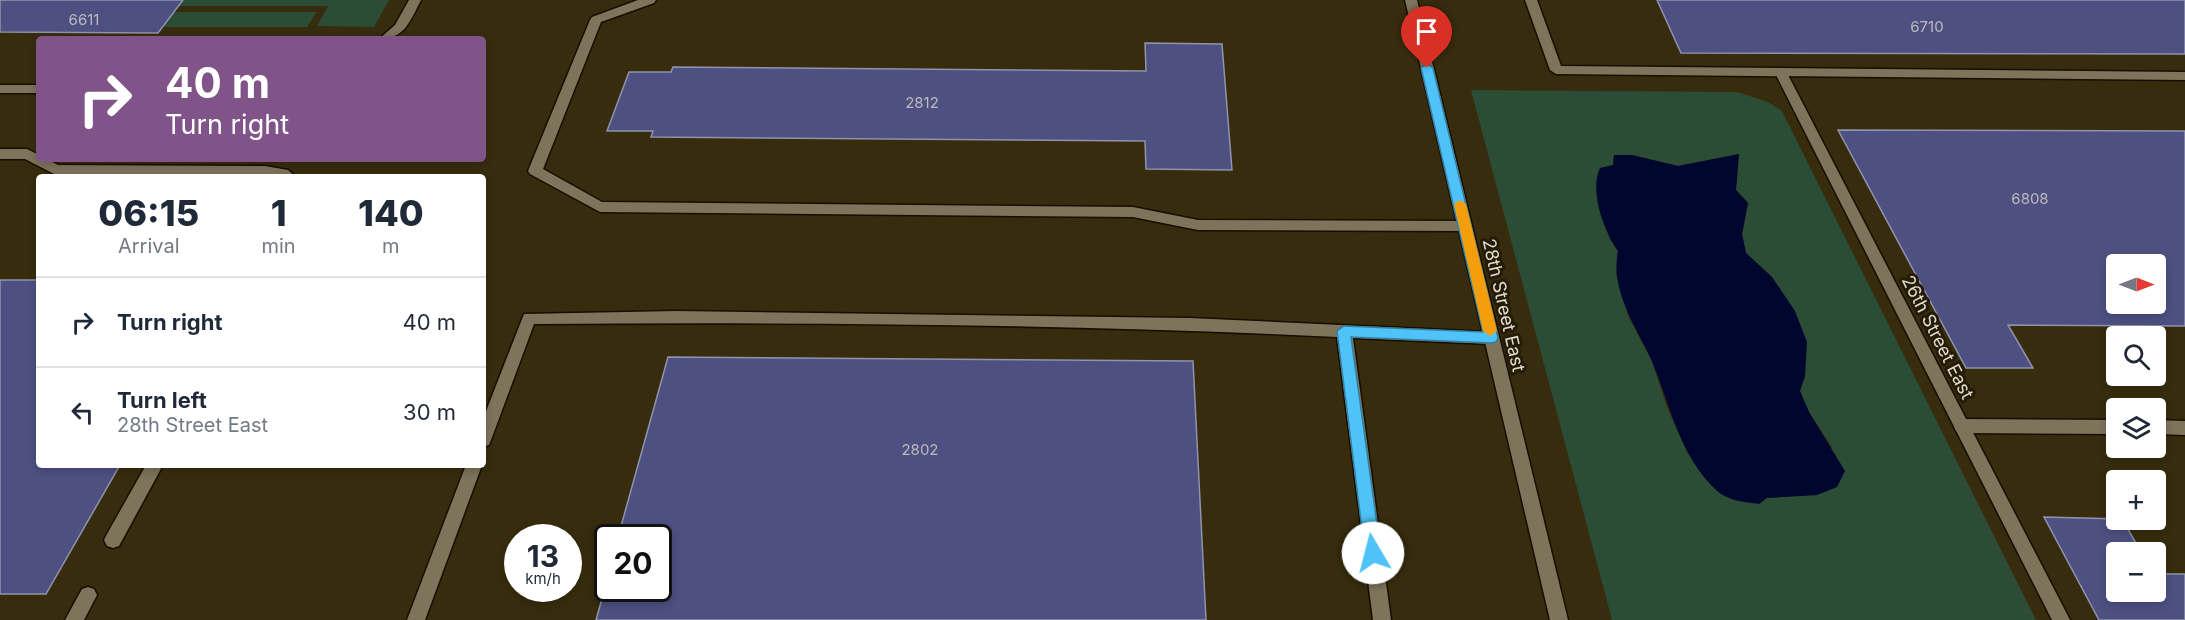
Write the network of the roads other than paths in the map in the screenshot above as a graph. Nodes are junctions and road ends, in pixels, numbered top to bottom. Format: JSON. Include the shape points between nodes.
{"nodes":[{"id":1,"x":415,"y":0,"type":"edge"},
{"id":2,"x":650,"y":0,"type":"edge"},
{"id":3,"x":1411,"y":0,"type":"edge"},
{"id":4,"x":1531,"y":0,"type":"edge"},
{"id":5,"x":389,"y":36,"type":"edge"},
{"id":6,"x":1781,"y":73,"type":"junction"},
{"id":7,"x":2185,"y":76,"type":"edge"},
{"id":8,"x":0,"y":88,"type":"edge"},
{"id":9,"x":36,"y":89,"type":"edge"},
{"id":10,"x":0,"y":154,"type":"edge"},
{"id":11,"x":36,"y":159,"type":"edge"},
{"id":12,"x":42,"y":162,"type":"edge"},
{"id":13,"x":284,"y":174,"type":"edge"},
{"id":14,"x":1465,"y":226,"type":"junction"},
{"id":15,"x":1344,"y":331,"type":"junction"},
{"id":16,"x":1491,"y":338,"type":"junction"},
{"id":17,"x":1962,"y":426,"type":"junction"},
{"id":18,"x":2106,"y":427,"type":"edge"},
{"id":19,"x":2166,"y":428,"type":"edge"},
{"id":20,"x":2185,"y":428,"type":"edge"},
{"id":21,"x":486,"y":432,"type":"edge"},
{"id":22,"x":152,"y":468,"type":"edge"},
{"id":23,"x":473,"y":468,"type":"edge"},
{"id":24,"x":113,"y":540,"type":"dead end"},
{"id":25,"x":88,"y":595,"type":"dead end"},
{"id":26,"x":74,"y":620,"type":"edge"},
{"id":27,"x":416,"y":620,"type":"edge"},
{"id":28,"x":1382,"y":620,"type":"edge"},
{"id":29,"x":1559,"y":620,"type":"edge"},
{"id":30,"x":2061,"y":620,"type":"edge"}],
"edges":[{"from":1,"to":5,"type":"street","via":[[400,27]]},
{"from":2,"to":14,"type":"street","via":[[596,20],[535,171],[600,207],[1133,212],[1198,225]]},
{"from":3,"to":14,"type":"street","name":"28th Street East"},
{"from":4,"to":6,"type":"street","via":[[1556,70]]},
{"from":6,"to":7,"type":"street"},
{"from":6,"to":17,"type":"street","name":"26th Street East"},
{"from":8,"to":9,"type":"street"},
{"from":10,"to":11,"type":"street","via":[[27,154]]},
{"from":12,"to":13,"type":"street","via":[[56,170]]},
{"from":14,"to":16,"type":"street","name":"28th Street East"},
{"from":15,"to":16,"type":"street"},
{"from":15,"to":21,"type":"street","via":[[1154,324],[529,318]]},
{"from":15,"to":28,"type":"street"},
{"from":16,"to":29,"type":"street","name":"28th Street East"},
{"from":17,"to":18,"type":"street"},
{"from":17,"to":30,"type":"street","name":"26th Street East"},
{"from":19,"to":20,"type":"street"},
{"from":22,"to":24,"type":"street"},
{"from":23,"to":27,"type":"street"},
{"from":25,"to":26,"type":"street"}]}
